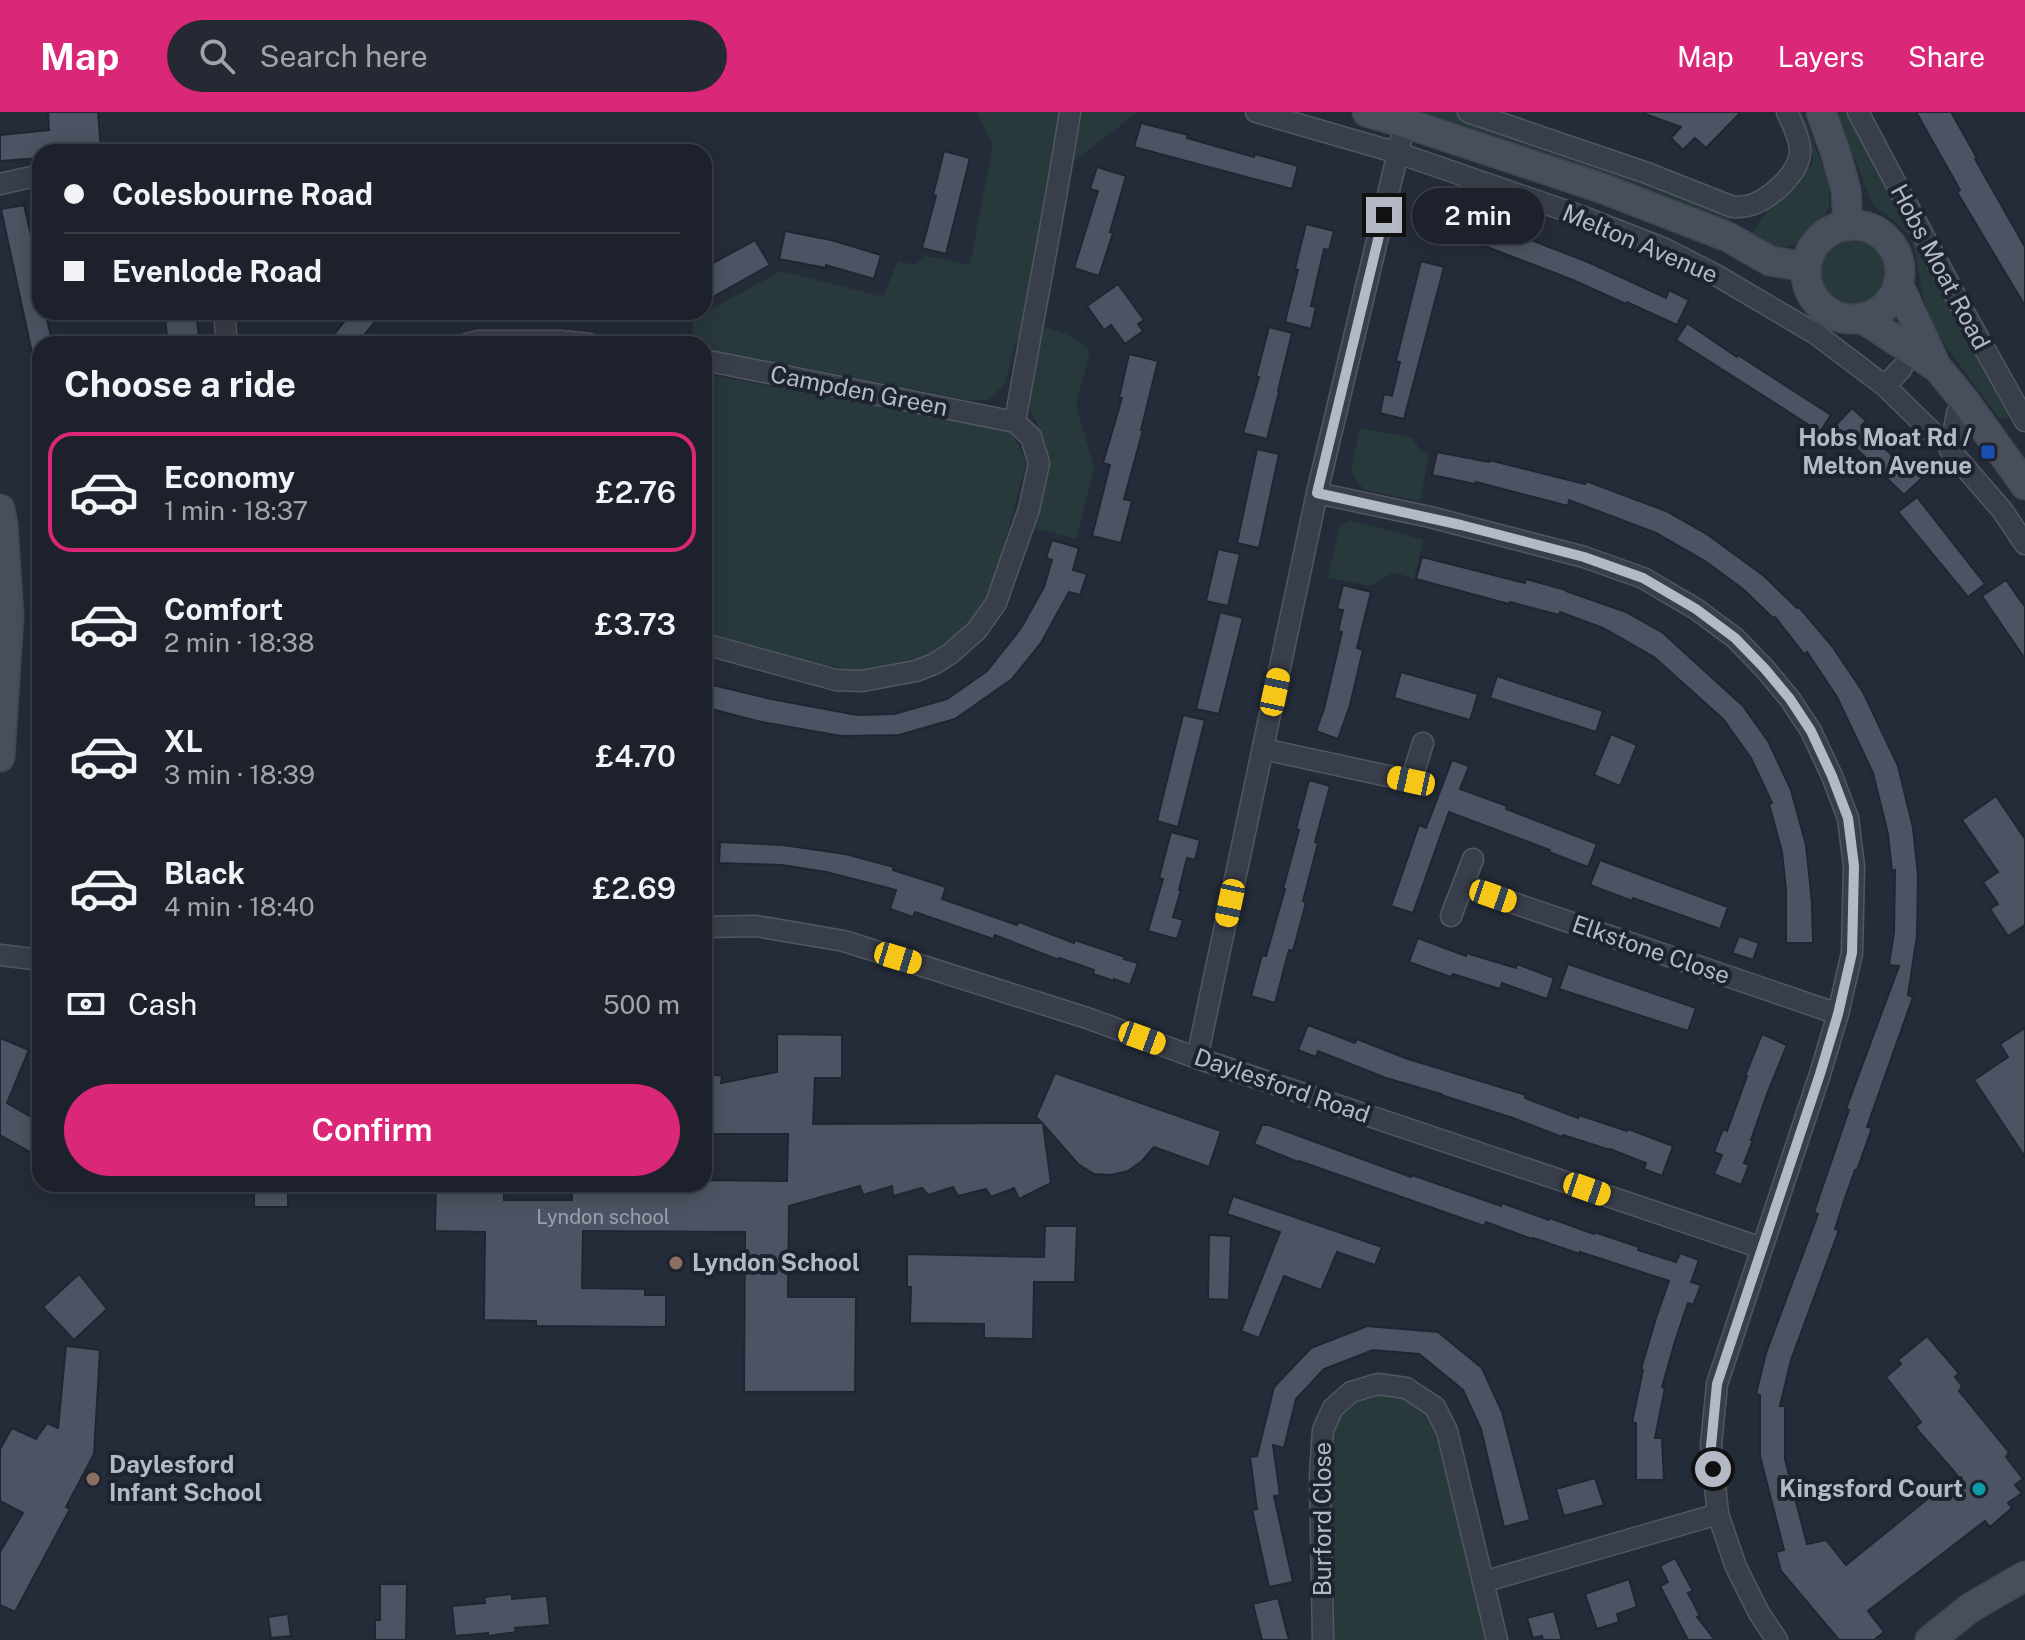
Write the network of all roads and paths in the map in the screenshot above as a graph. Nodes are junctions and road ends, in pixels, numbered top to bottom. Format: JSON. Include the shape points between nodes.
{"nodes":[{"id":1,"x":1070,"y":112,"type":"edge"},
{"id":2,"x":1256,"y":112,"type":"edge"},
{"id":3,"x":1367,"y":112,"type":"edge"},
{"id":4,"x":1468,"y":112,"type":"edge"},
{"id":5,"x":1787,"y":112,"type":"edge"},
{"id":6,"x":1821,"y":112,"type":"edge"},
{"id":7,"x":1858,"y":112,"type":"edge"},
{"id":8,"x":1405,"y":123,"type":"junction"},
{"id":9,"x":1398,"y":153,"type":"junction"},
{"id":10,"x":32,"y":177,"type":"edge"},
{"id":11,"x":0,"y":184,"type":"edge"},
{"id":12,"x":1748,"y":206,"type":"junction"},
{"id":13,"x":1848,"y":226,"type":"junction"},
{"id":14,"x":1728,"y":237,"type":"junction"},
{"id":15,"x":1806,"y":267,"type":"junction"},
{"id":16,"x":1898,"y":284,"type":"junction"},
{"id":17,"x":1862,"y":318,"type":"junction"},
{"id":18,"x":712,"y":362,"type":"edge"},
{"id":19,"x":1936,"y":366,"type":"junction"},
{"id":20,"x":1902,"y":368,"type":"dead end"},
{"id":21,"x":1885,"y":386,"type":"junction"},
{"id":22,"x":1964,"y":400,"type":"junction"},
{"id":23,"x":2025,"y":421,"type":"edge"},
{"id":24,"x":1015,"y":422,"type":"junction"},
{"id":25,"x":1934,"y":434,"type":"dead end"},
{"id":26,"x":2025,"y":485,"type":"edge"},
{"id":27,"x":1317,"y":493,"type":"junction"},
{"id":28,"x":0,"y":509,"type":"edge"},
{"id":29,"x":2025,"y":544,"type":"edge"},
{"id":30,"x":712,"y":646,"type":"edge"},
{"id":31,"x":1423,"y":743,"type":"dead end"},
{"id":32,"x":1263,"y":749,"type":"junction"},
{"id":33,"x":0,"y":757,"type":"edge"},
{"id":34,"x":1473,"y":859,"type":"dead end"},
{"id":35,"x":1464,"y":886,"type":"junction"},
{"id":36,"x":1451,"y":916,"type":"dead end"},
{"id":37,"x":712,"y":927,"type":"edge"},
{"id":38,"x":0,"y":955,"type":"edge"},
{"id":39,"x":32,"y":959,"type":"edge"},
{"id":40,"x":1838,"y":1014,"type":"junction"},
{"id":41,"x":1197,"y":1058,"type":"junction"},
{"id":42,"x":1762,"y":1248,"type":"junction"},
{"id":43,"x":1718,"y":1514,"type":"junction"},
{"id":44,"x":2025,"y":1576,"type":"edge"},
{"id":45,"x":1483,"y":1582,"type":"junction"},
{"id":46,"x":1323,"y":1640,"type":"edge"},
{"id":47,"x":1497,"y":1640,"type":"edge"},
{"id":48,"x":1777,"y":1640,"type":"edge"},
{"id":49,"x":1930,"y":1640,"type":"edge"}],
"edges":[{"from":1,"to":24,"type":"street"},
{"from":2,"to":9,"type":"street","name":"Melton Avenue"},
{"from":3,"to":8,"type":"street","name":"Melton Avenue"},
{"from":4,"to":12,"type":"street","via":[[1733,207]]},
{"from":5,"to":12,"type":"street","via":[[1800,149],[1798,163],[1773,193]]},
{"from":6,"to":13,"type":"street","via":[[1846,190]]},
{"from":7,"to":23,"type":"street","name":"Hobs Moat Road"},
{"from":8,"to":9,"type":"street"},
{"from":8,"to":14,"type":"street","name":"Melton Avenue"},
{"from":9,"to":21,"type":"street","name":"Melton Avenue","via":[[1663,248],[1816,334]]},
{"from":9,"to":27,"type":"street"},
{"from":10,"to":11,"type":"street"},
{"from":12,"to":14,"type":"street"},
{"from":13,"to":15,"type":"street","via":[[1821,238]]},
{"from":13,"to":16,"type":"street","via":[[1866,227],[1885,238],[1898,258]]},
{"from":14,"to":15,"type":"street","name":"Melton Avenue","via":[[1770,261]]},
{"from":15,"to":17,"type":"street","via":[[1809,289],[1821,307],[1840,317]]},
{"from":16,"to":17,"type":"street","via":[[1887,305]]},
{"from":16,"to":19,"type":"street","name":"Hobs Moat Road"},
{"from":17,"to":19,"type":"street","name":"Hobs Moat Road"},
{"from":18,"to":24,"type":"street","name":"Campden Green"},
{"from":19,"to":22,"type":"street","name":"Hobs Moat Road"},
{"from":20,"to":21,"type":"street"},
{"from":21,"to":25,"type":"street","name":"Melton Avenue"},
{"from":22,"to":26,"type":"street","name":"Hobs Moat Road"},
{"from":22,"to":29,"type":"street","via":[[1950,450]]},
{"from":24,"to":30,"type":"street","via":[[1031,437],[1039,463],[1029,509],[996,603],[950,654],[916,671],[862,681],[836,680]]},
{"from":27,"to":32,"type":"street"},
{"from":27,"to":40,"type":"street","via":[[1584,557],[1643,578],[1735,638],[1811,731],[1848,818],[1854,866],[1852,953]]},
{"from":28,"to":33,"type":"street","via":[[9,616]]},
{"from":31,"to":32,"type":"street","via":[[1411,781]]},
{"from":32,"to":41,"type":"street"},
{"from":34,"to":35,"type":"street"},
{"from":35,"to":36,"type":"street"},
{"from":35,"to":40,"type":"street","name":"Elkstone Close"},
{"from":37,"to":41,"type":"street","name":"Daylesford Road","via":[[756,926],[844,941]]},
{"from":38,"to":39,"type":"street"},
{"from":40,"to":42,"type":"street"},
{"from":41,"to":42,"type":"street","name":"Daylesford Road"},
{"from":42,"to":43,"type":"street","via":[[1717,1384],[1711,1446]]},
{"from":43,"to":45,"type":"street"},
{"from":43,"to":48,"type":"street","via":[[1736,1567]]},
{"from":44,"to":49,"type":"street","via":[[1970,1608]]},
{"from":45,"to":46,"type":"street","name":"Burford Close","via":[[1447,1431],[1435,1407],[1406,1388],[1378,1384],[1351,1392],[1333,1408],[1323,1430]]},
{"from":45,"to":47,"type":"street","name":"Burford Close"}]}
